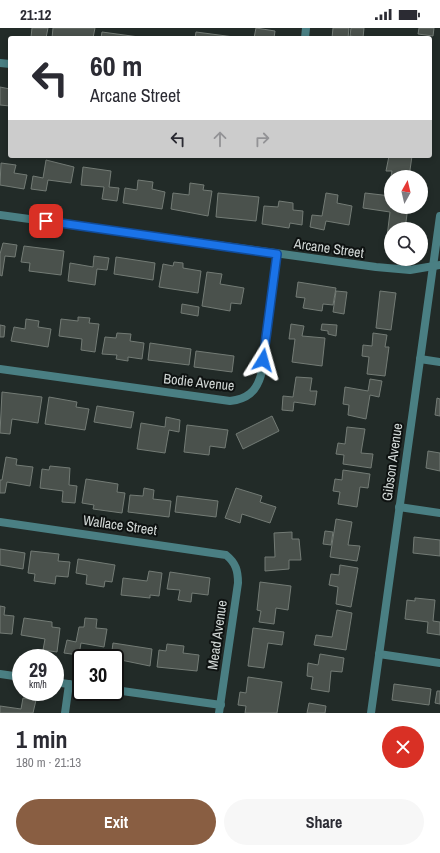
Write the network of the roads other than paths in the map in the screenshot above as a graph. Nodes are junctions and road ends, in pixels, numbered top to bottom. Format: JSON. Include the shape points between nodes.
{"nodes":[{"id":1,"x":0,"y":214,"type":"edge"},
{"id":2,"x":440,"y":216,"type":"edge"},
{"id":3,"x":277,"y":254,"type":"junction"},
{"id":4,"x":436,"y":266,"type":"edge"},
{"id":5,"x":420,"y":359,"type":"junction"},
{"id":6,"x":440,"y":362,"type":"edge"},
{"id":7,"x":0,"y":368,"type":"edge"},
{"id":8,"x":399,"y":507,"type":"junction"},
{"id":9,"x":440,"y":512,"type":"edge"},
{"id":10,"x":0,"y":522,"type":"edge"},
{"id":11,"x":233,"y":561,"type":"joint"},
{"id":12,"x":379,"y":654,"type":"junction"},
{"id":13,"x":440,"y":663,"type":"edge"},
{"id":14,"x":0,"y":674,"type":"edge"},
{"id":15,"x":12,"y":676,"type":"edge"},
{"id":16,"x":64,"y":683,"type":"edge"},
{"id":17,"x":69,"y":684,"type":"junction"},
{"id":18,"x":72,"y":684,"type":"edge"},
{"id":19,"x":124,"y":692,"type":"edge"},
{"id":20,"x":220,"y":709,"type":"edge"},
{"id":21,"x":65,"y":713,"type":"edge"},
{"id":22,"x":371,"y":713,"type":"edge"}],
"edges":[{"from":1,"to":3,"type":"street","name":"Arcane Street"},
{"from":2,"to":4,"type":"street","name":"Gibson Avenue"},
{"from":3,"to":4,"type":"street","name":"Arcane Street","via":[[410,270]]},
{"from":3,"to":7,"type":"street","name":"Bodie Avenue","via":[[261,375],[258,386],[241,400],[230,401]]},
{"from":4,"to":5,"type":"street","name":"Gibson Avenue"},
{"from":5,"to":6,"type":"street"},
{"from":5,"to":8,"type":"street","name":"Gibson Avenue"},
{"from":8,"to":9,"type":"street"},
{"from":8,"to":12,"type":"street","name":"Gibson Avenue"},
{"from":10,"to":11,"type":"street","name":"Wallace Street","via":[[218,553]]},
{"from":11,"to":20,"type":"street","name":"Mead Avenue","via":[[238,572],[238,583]]},
{"from":12,"to":13,"type":"street"},
{"from":12,"to":22,"type":"street","name":"Gibson Avenue"},
{"from":14,"to":15,"type":"street"},
{"from":16,"to":17,"type":"street"},
{"from":17,"to":18,"type":"street"},
{"from":17,"to":21,"type":"street"},
{"from":19,"to":20,"type":"street"}]}
